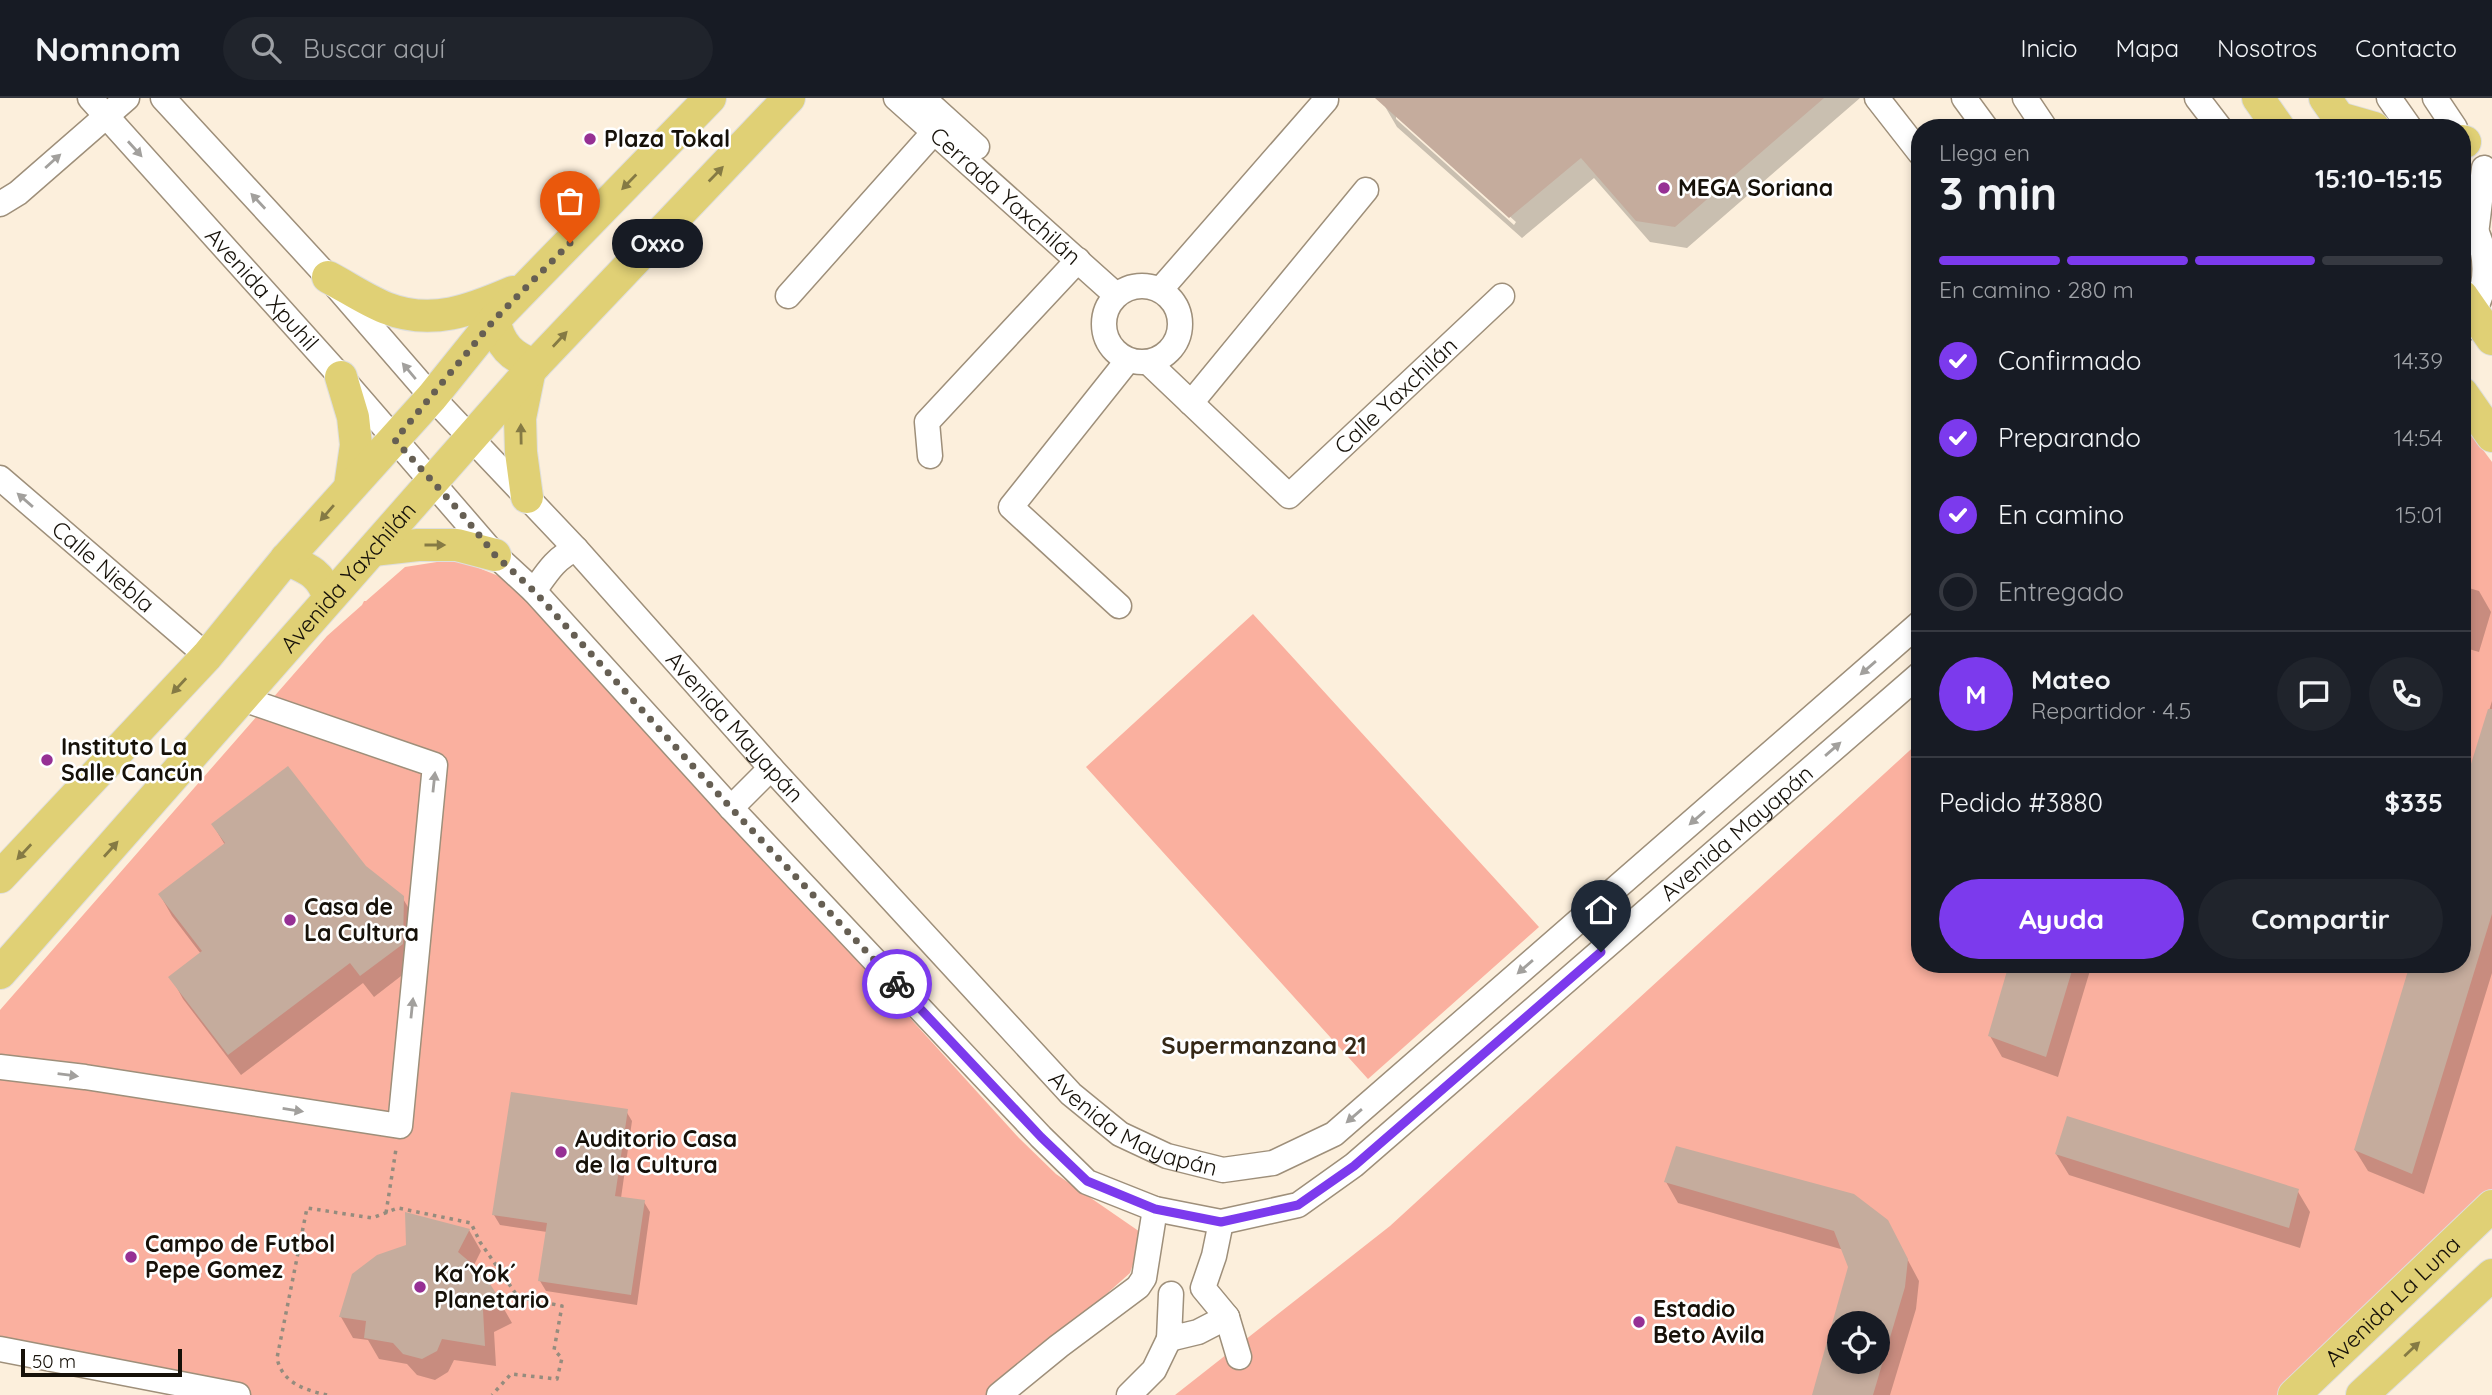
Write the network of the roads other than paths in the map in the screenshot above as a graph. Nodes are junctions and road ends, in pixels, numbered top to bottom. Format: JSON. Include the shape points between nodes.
{"nodes":[{"id":1,"x":74,"y":98,"type":"edge"},
{"id":2,"x":127,"y":98,"type":"edge"},
{"id":3,"x":163,"y":98,"type":"edge"},
{"id":4,"x":710,"y":98,"type":"edge"},
{"id":5,"x":789,"y":98,"type":"edge"},
{"id":6,"x":896,"y":98,"type":"edge"},
{"id":7,"x":923,"y":98,"type":"edge"},
{"id":8,"x":1324,"y":98,"type":"edge"},
{"id":9,"x":1877,"y":98,"type":"edge"},
{"id":10,"x":1964,"y":98,"type":"edge"},
{"id":11,"x":2025,"y":98,"type":"edge"},
{"id":12,"x":2197,"y":98,"type":"edge"},
{"id":13,"x":2258,"y":98,"type":"edge"},
{"id":14,"x":2389,"y":98,"type":"edge"},
{"id":15,"x":2435,"y":98,"type":"edge"},
{"id":16,"x":97,"y":113,"type":"edge"},
{"id":17,"x":1979,"y":119,"type":"edge"},
{"id":18,"x":2039,"y":119,"type":"edge"},
{"id":19,"x":2213,"y":119,"type":"edge"},
{"id":20,"x":2273,"y":119,"type":"edge"},
{"id":21,"x":2404,"y":119,"type":"edge"},
{"id":22,"x":2449,"y":119,"type":"edge"},
{"id":23,"x":934,"y":132,"type":"junction"},
{"id":24,"x":1911,"y":141,"type":"edge"},
{"id":25,"x":2471,"y":150,"type":"edge"},
{"id":26,"x":2488,"y":173,"type":"edge"},
{"id":27,"x":1366,"y":190,"type":"dead end"},
{"id":28,"x":0,"y":204,"type":"edge"},
{"id":29,"x":2471,"y":214,"type":"edge"},
{"id":30,"x":2471,"y":218,"type":"edge"},
{"id":31,"x":1078,"y":260,"type":"junction"},
{"id":32,"x":328,"y":276,"type":"junction"},
{"id":33,"x":530,"y":284,"type":"junction"},
{"id":34,"x":1161,"y":289,"type":"junction"},
{"id":35,"x":1123,"y":291,"type":"junction"},
{"id":36,"x":788,"y":296,"type":"dead end"},
{"id":37,"x":1502,"y":296,"type":"dead end"},
{"id":38,"x":494,"y":320,"type":"junction"},
{"id":39,"x":2473,"y":320,"type":"edge"},
{"id":40,"x":1138,"y":361,"type":"junction"},
{"id":41,"x":532,"y":368,"type":"junction"},
{"id":42,"x":341,"y":377,"type":"junction"},
{"id":43,"x":432,"y":397,"type":"junction"},
{"id":44,"x":1191,"y":403,"type":"junction"},
{"id":45,"x":2471,"y":406,"type":"edge"},
{"id":46,"x":2492,"y":436,"type":"edge"},
{"id":47,"x":472,"y":439,"type":"junction"},
{"id":48,"x":395,"y":440,"type":"junction"},
{"id":49,"x":930,"y":456,"type":"dead end"},
{"id":50,"x":0,"y":478,"type":"edge"},
{"id":51,"x":433,"y":481,"type":"junction"},
{"id":52,"x":350,"y":486,"type":"junction"},
{"id":53,"x":527,"y":498,"type":"junction"},
{"id":54,"x":576,"y":549,"type":"junction"},
{"id":55,"x":373,"y":550,"type":"junction"},
{"id":56,"x":495,"y":555,"type":"junction"},
{"id":57,"x":286,"y":559,"type":"junction"},
{"id":58,"x":534,"y":591,"type":"junction"},
{"id":59,"x":329,"y":597,"type":"junction"},
{"id":60,"x":1119,"y":606,"type":"dead end"},
{"id":61,"x":1911,"y":632,"type":"edge"},
{"id":62,"x":207,"y":656,"type":"junction"},
{"id":63,"x":1911,"y":682,"type":"edge"},
{"id":64,"x":243,"y":699,"type":"junction"},
{"id":65,"x":1781,"y":744,"type":"junction"},
{"id":66,"x":771,"y":768,"type":"junction"},
{"id":67,"x":1807,"y":773,"type":"junction"},
{"id":68,"x":731,"y":808,"type":"junction"},
{"id":69,"x":0,"y":877,"type":"edge"},
{"id":70,"x":0,"y":972,"type":"edge"},
{"id":71,"x":0,"y":1067,"type":"edge"},
{"id":72,"x":2492,"y":1206,"type":"edge"},
{"id":73,"x":1155,"y":1209,"type":"junction"},
{"id":74,"x":1221,"y":1222,"type":"junction"},
{"id":75,"x":2492,"y":1275,"type":"edge"},
{"id":76,"x":1144,"y":1278,"type":"junction"},
{"id":77,"x":1203,"y":1288,"type":"junction"},
{"id":78,"x":1171,"y":1294,"type":"junction"},
{"id":79,"x":1227,"y":1317,"type":"junction"},
{"id":80,"x":1169,"y":1339,"type":"junction"},
{"id":81,"x":0,"y":1349,"type":"edge"},
{"id":82,"x":1239,"y":1357,"type":"dead end"},
{"id":83,"x":238,"y":1395,"type":"edge"},
{"id":84,"x":999,"y":1395,"type":"edge"},
{"id":85,"x":1129,"y":1395,"type":"edge"},
{"id":86,"x":2294,"y":1395,"type":"edge"},
{"id":87,"x":2362,"y":1395,"type":"edge"}],
"edges":[{"from":1,"to":16,"type":"street","name":"Avenida Xpuhil"},
{"from":2,"to":16,"type":"street"},
{"from":32,"to":3,"type":"street","one_way":true},
{"from":4,"to":33,"type":"main road","one_way":true},
{"from":41,"to":5,"type":"main road","name":"Avenida Yaxchilán","one_way":true},
{"from":6,"to":23,"type":"street","name":"Cerrada Yaxchilán"},
{"from":7,"to":35,"type":"street","name":"Cerrada Yaxchilán"},
{"from":8,"to":34,"type":"street"},
{"from":9,"to":24,"type":"street"},
{"from":10,"to":17,"type":"street"},
{"from":11,"to":18,"type":"street"},
{"from":12,"to":19,"type":"street"},
{"from":13,"to":20,"type":"main road"},
{"from":14,"to":21,"type":"street"},
{"from":15,"to":22,"type":"street"},
{"from":28,"to":16,"type":"street","one_way":true,"via":[[18,193]]},
{"from":16,"to":42,"type":"street","name":"Avenida Xpuhil","one_way":true},
{"from":23,"to":31,"type":"street","name":"Cerrada Yaxchilán"},
{"from":23,"to":36,"type":"street"},
{"from":25,"to":26,"type":"street"},
{"from":26,"to":29,"type":"street"},
{"from":27,"to":44,"type":"street"},
{"from":30,"to":39,"type":"street","via":[[2485,242],[2490,268],[2486,294]]},
{"from":31,"to":35,"type":"street","name":"Cerrada Yaxchilán"},
{"from":31,"to":49,"type":"street","via":[[927,422]]},
{"from":32,"to":33,"type":"main road","via":[[387,308],[429,317],[470,311]]},
{"from":43,"to":32,"type":"street","one_way":true},
{"from":33,"to":38,"type":"main road"},
{"from":34,"to":35,"type":"street","via":[[1146,285]]},
{"from":34,"to":40,"type":"street","via":[[1175,303],[1181,321],[1178,340],[1166,355]]},
{"from":35,"to":40,"type":"street","via":[[1107,307],[1106,338],[1115,351]]},
{"from":37,"to":44,"type":"street","name":"Calle Yaxchilán","via":[[1289,496]]},
{"from":38,"to":41,"type":"main road","via":[[506,350]]},
{"from":38,"to":43,"type":"main road"},
{"from":40,"to":44,"type":"street"},
{"from":40,"to":60,"type":"street","via":[[1011,507]]},
{"from":41,"to":47,"type":"main road","name":"Avenida Yaxchilán"},
{"from":53,"to":41,"type":"main road","one_way":true,"via":[[520,418]]},
{"from":42,"to":48,"type":"street","name":"Avenida Xpuhil"},
{"from":42,"to":52,"type":"main road","via":[[356,445]]},
{"from":43,"to":47,"type":"street"},
{"from":43,"to":48,"type":"main road"},
{"from":45,"to":46,"type":"main road"},
{"from":47,"to":51,"type":"main road","name":"Avenida Yaxchilán"},
{"from":47,"to":53,"type":"street","name":"Avenida Mayapán"},
{"from":48,"to":51,"type":"street","name":"Avenida Xpuhil"},
{"from":48,"to":52,"type":"main road"},
{"from":62,"to":50,"type":"street","name":"Calle Niebla","one_way":true},
{"from":51,"to":55,"type":"main road","name":"Avenida Yaxchilán"},
{"from":51,"to":56,"type":"street","name":"Avenida Mayapán"},
{"from":52,"to":57,"type":"main road","one_way":true},
{"from":53,"to":54,"type":"street","name":"Avenida Mayapán"},
{"from":54,"to":58,"type":"street","via":[[554,563]]},
{"from":54,"to":66,"type":"street","name":"Avenida Mayapán"},
{"from":55,"to":56,"type":"main road","one_way":true,"via":[[457,545]]},
{"from":55,"to":59,"type":"main road","name":"Avenida Yaxchilán"},
{"from":56,"to":58,"type":"street","name":"Avenida Mayapán"},
{"from":57,"to":59,"type":"main road","via":[[314,572]]},
{"from":57,"to":62,"type":"main road"},
{"from":58,"to":68,"type":"street","name":"Avenida Mayapán"},
{"from":59,"to":64,"type":"main road","name":"Avenida Yaxchilán"},
{"from":61,"to":65,"type":"street","name":"Avenida Mayapán","one_way":true},
{"from":62,"to":69,"type":"main road","one_way":true},
{"from":67,"to":63,"type":"street","name":"Avenida Mayapán","one_way":true},
{"from":70,"to":64,"type":"main road","name":"Avenida Yaxchilán","one_way":true},
{"from":71,"to":64,"type":"street","one_way":true,"via":[[400,1126],[435,765]]},
{"from":65,"to":66,"type":"street","name":"Avenida Mayapán","one_way":true,"via":[[1334,1133],[1273,1163],[1223,1170],[1167,1156],[1120,1134],[1071,1094]]},
{"from":65,"to":67,"type":"street"},
{"from":66,"to":68,"type":"street"},
{"from":67,"to":74,"type":"street","name":"Avenida Mayapán","via":[[1354,1166],[1298,1205]]},
{"from":68,"to":73,"type":"street","name":"Avenida Mayapán","via":[[1087,1181]]},
{"from":72,"to":86,"type":"main road","name":"Avenida La Luna"},
{"from":73,"to":74,"type":"street","name":"Avenida Mayapán"},
{"from":73,"to":76,"type":"street"},
{"from":74,"to":77,"type":"street"},
{"from":87,"to":75,"type":"main road","one_way":true},
{"from":76,"to":78,"type":"street"},
{"from":76,"to":84,"type":"street"},
{"from":77,"to":78,"type":"street"},
{"from":77,"to":79,"type":"street"},
{"from":78,"to":80,"type":"street"},
{"from":79,"to":80,"type":"street","via":[[1198,1332]]},
{"from":79,"to":82,"type":"street"},
{"from":80,"to":85,"type":"street","via":[[1154,1370]]},
{"from":81,"to":83,"type":"street"}]}
